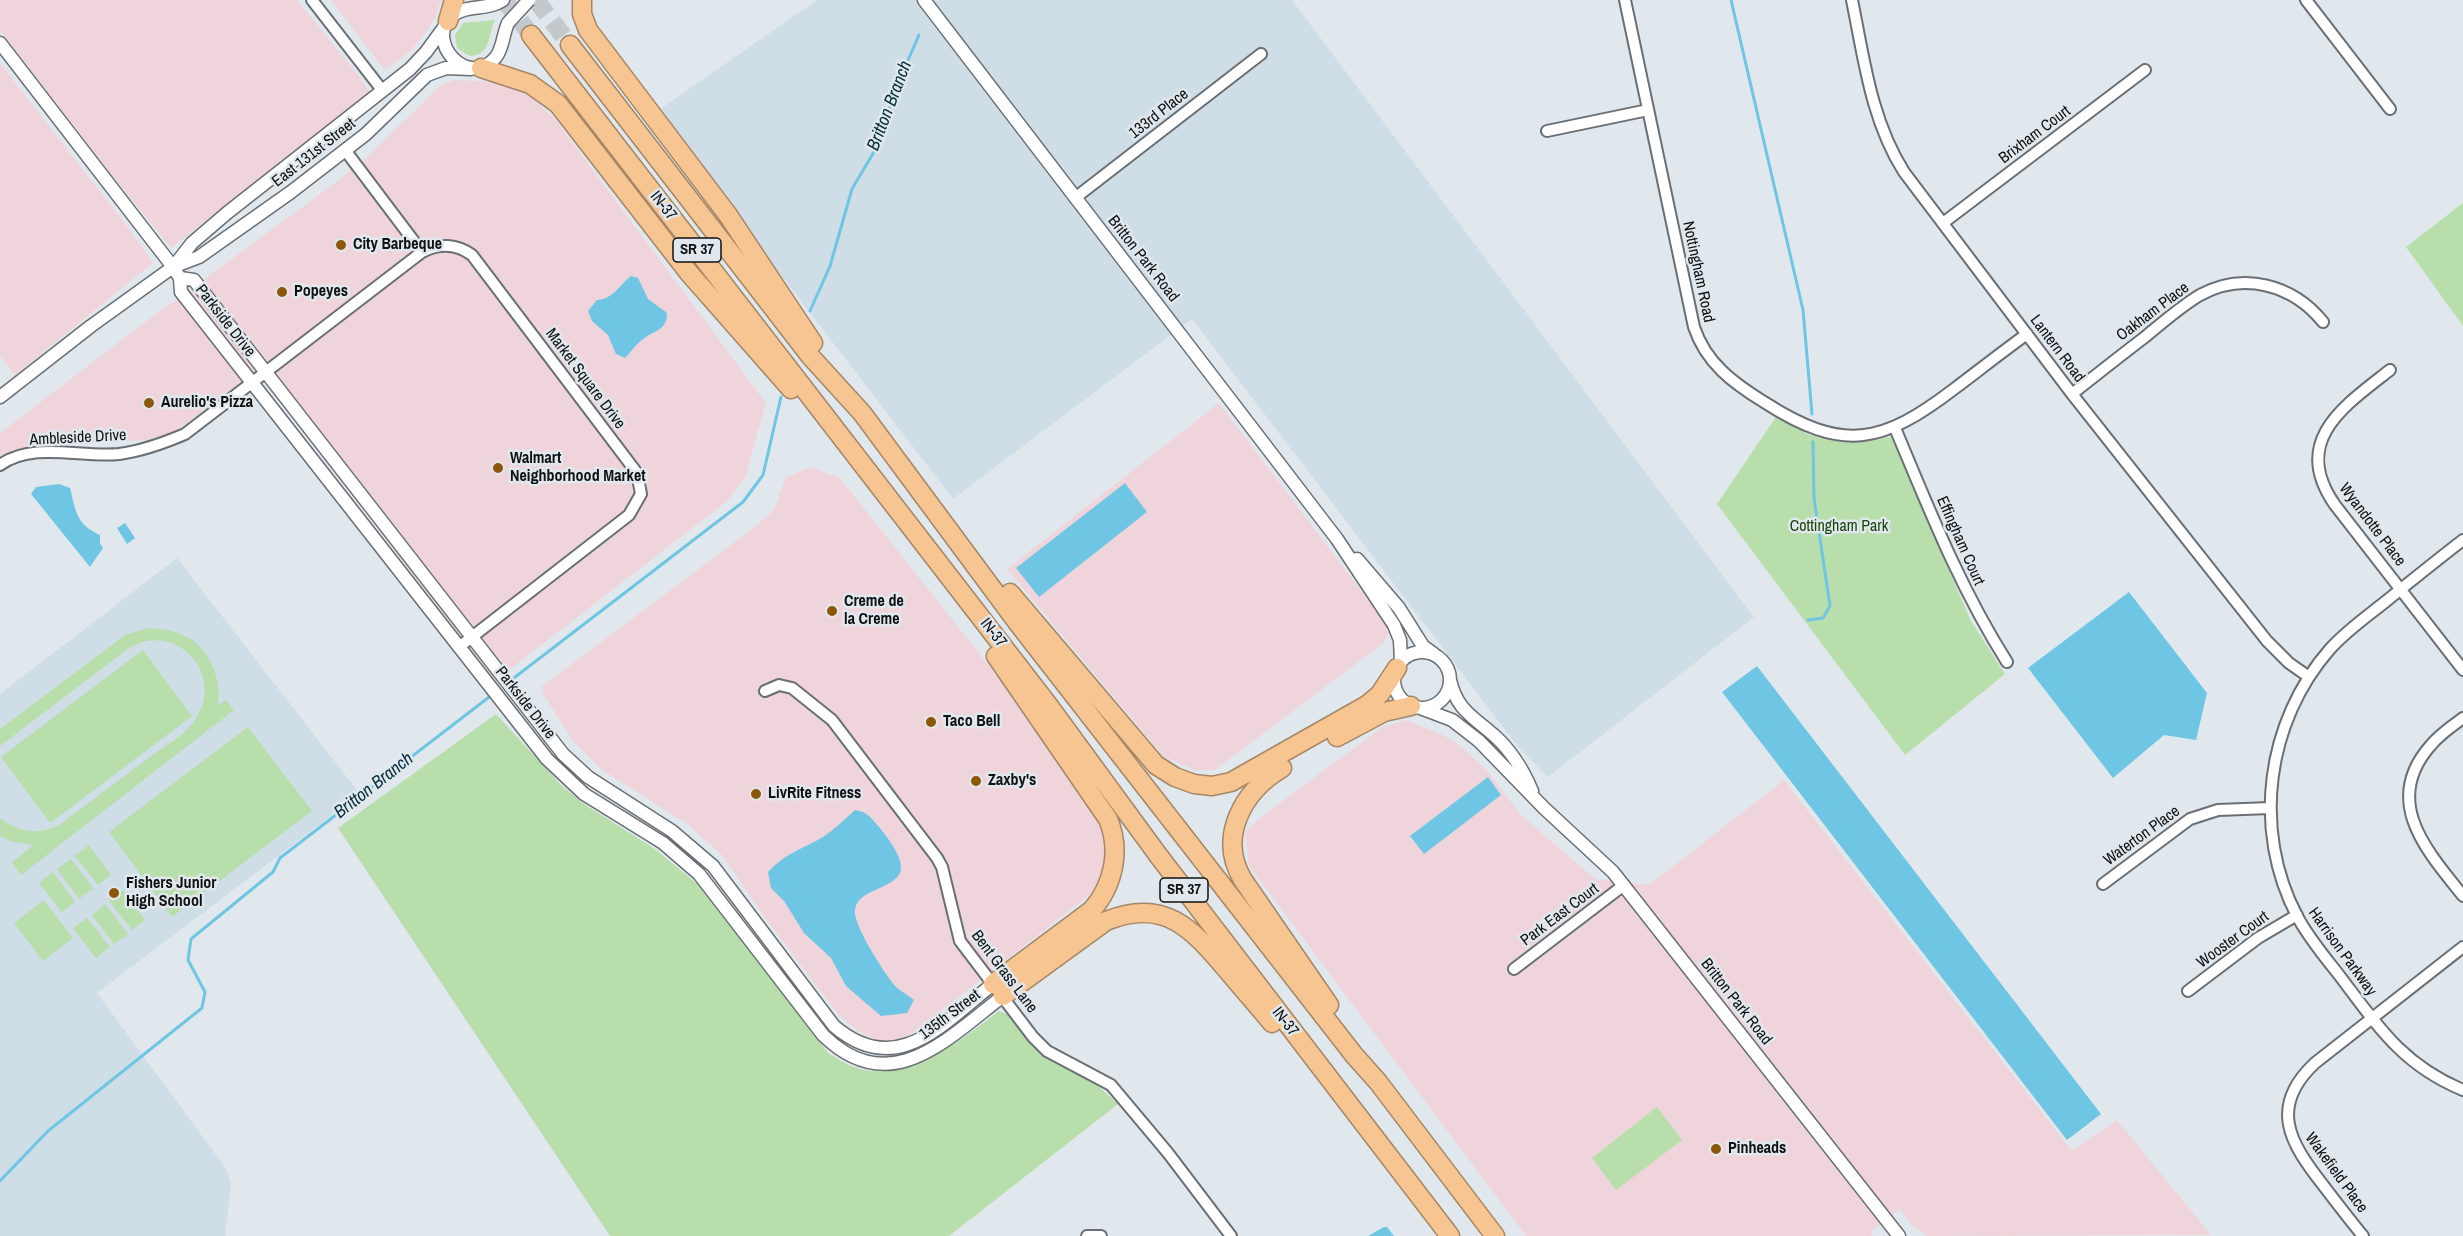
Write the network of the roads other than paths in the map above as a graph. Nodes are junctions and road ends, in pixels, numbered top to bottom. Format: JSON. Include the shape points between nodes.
{"nodes":[{"id":1,"x":312,"y":0,"type":"edge"},
{"id":2,"x":454,"y":0,"type":"edge"},
{"id":3,"x":529,"y":0,"type":"edge"},
{"id":4,"x":582,"y":0,"type":"edge"},
{"id":5,"x":924,"y":0,"type":"edge"},
{"id":6,"x":1625,"y":0,"type":"edge"},
{"id":7,"x":1852,"y":0,"type":"edge"},
{"id":8,"x":2306,"y":0,"type":"edge"},
{"id":9,"x":499,"y":3,"type":"edge"},
{"id":10,"x":446,"y":23,"type":"junction"},
{"id":11,"x":531,"y":35,"type":"tunnel mouth"},
{"id":12,"x":0,"y":43,"type":"edge"},
{"id":13,"x":570,"y":45,"type":"tunnel mouth"},
{"id":14,"x":1261,"y":54,"type":"dead end"},
{"id":15,"x":476,"y":68,"type":"junction"},
{"id":16,"x":2145,"y":70,"type":"dead end"},
{"id":17,"x":382,"y":90,"type":"junction"},
{"id":18,"x":2390,"y":109,"type":"dead end"},
{"id":19,"x":1648,"y":110,"type":"junction"},
{"id":20,"x":1547,"y":131,"type":"dead end"},
{"id":21,"x":345,"y":150,"type":"junction"},
{"id":22,"x":1075,"y":198,"type":"junction"},
{"id":23,"x":1943,"y":223,"type":"junction"},
{"id":24,"x":454,"y":246,"type":"joint"},
{"id":25,"x":422,"y":252,"type":"junction"},
{"id":26,"x":177,"y":272,"type":"junction"},
{"id":27,"x":2323,"y":322,"type":"dead end"},
{"id":28,"x":2027,"y":334,"type":"junction"},
{"id":29,"x":2390,"y":370,"type":"dead end"},
{"id":30,"x":265,"y":372,"type":"junction"},
{"id":31,"x":252,"y":382,"type":"junction"},
{"id":32,"x":2072,"y":393,"type":"junction"},
{"id":33,"x":0,"y":397,"type":"edge"},
{"id":34,"x":862,"y":413,"type":"junction"},
{"id":35,"x":1895,"y":428,"type":"junction"},
{"id":36,"x":0,"y":465,"type":"edge"},
{"id":37,"x":863,"y":465,"type":"junction"},
{"id":38,"x":913,"y":479,"type":"junction"},
{"id":39,"x":1337,"y":539,"type":"junction"},
{"id":40,"x":2463,"y":540,"type":"edge"},
{"id":41,"x":944,"y":570,"type":"junction"},
{"id":42,"x":2401,"y":589,"type":"junction"},
{"id":43,"x":471,"y":638,"type":"junction"},
{"id":44,"x":459,"y":647,"type":"junction"},
{"id":45,"x":1437,"y":656,"type":"junction"},
{"id":46,"x":2007,"y":662,"type":"dead end"},
{"id":47,"x":1399,"y":665,"type":"junction"},
{"id":48,"x":2463,"y":670,"type":"edge"},
{"id":49,"x":2309,"y":677,"type":"junction"},
{"id":50,"x":1450,"y":679,"type":"junction"},
{"id":51,"x":765,"y":691,"type":"dead end"},
{"id":52,"x":1415,"y":707,"type":"junction"},
{"id":53,"x":2463,"y":718,"type":"edge"},
{"id":54,"x":1535,"y":798,"type":"junction"},
{"id":55,"x":2270,"y":808,"type":"junction"},
{"id":56,"x":2103,"y":884,"type":"dead end"},
{"id":57,"x":1624,"y":885,"type":"junction"},
{"id":58,"x":2463,"y":896,"type":"edge"},
{"id":59,"x":2297,"y":915,"type":"junction"},
{"id":60,"x":2463,"y":947,"type":"edge"},
{"id":61,"x":1514,"y":969,"type":"dead end"},
{"id":62,"x":998,"y":990,"type":"junction"},
{"id":63,"x":2188,"y":991,"type":"dead end"},
{"id":64,"x":2372,"y":1018,"type":"junction"},
{"id":65,"x":873,"y":1048,"type":"joint"},
{"id":66,"x":881,"y":1063,"type":"joint"},
{"id":67,"x":1378,"y":1082,"type":"junction"},
{"id":68,"x":2463,"y":1090,"type":"edge"},
{"id":69,"x":1355,"y":1114,"type":"junction"},
{"id":70,"x":1087,"y":1236,"type":"edge"},
{"id":71,"x":1101,"y":1236,"type":"edge"},
{"id":72,"x":1231,"y":1236,"type":"edge"},
{"id":73,"x":1450,"y":1236,"type":"edge"},
{"id":74,"x":1495,"y":1236,"type":"edge"},
{"id":75,"x":1899,"y":1236,"type":"edge"},
{"id":76,"x":2363,"y":1236,"type":"edge"}],
"edges":[{"from":1,"to":17,"type":"street"},
{"from":2,"to":10,"type":"highway"},
{"from":3,"to":15,"type":"street","bridge":true,"via":[[508,22],[498,54]]},
{"from":4,"to":34,"type":"highway","via":[[584,20],[592,35],[746,240]]},
{"from":5,"to":22,"type":"street","name":"Britton Park Road"},
{"from":6,"to":19,"type":"street","name":"Nottingham Road"},
{"from":7,"to":23,"type":"street","name":"Lantern Road","via":[[1871,94],[1884,135],[1904,172]]},
{"from":8,"to":18,"type":"street"},
{"from":9,"to":10,"type":"street","via":[[465,9]]},
{"from":10,"to":15,"type":"street","via":[[447,51],[460,64]]},
{"from":10,"to":17,"type":"street","name":"East 131st Street","via":[[418,60]]},
{"from":11,"to":37,"type":"highway","name":"IN-37","number":"SR 37"},
{"from":12,"to":26,"type":"street","name":"Parkside Drive"},
{"from":13,"to":34,"type":"highway","name":"IN-37","number":"SR 37","via":[[811,357]]},
{"from":14,"to":22,"type":"street","name":"133rd Place"},
{"from":15,"to":21,"type":"street","name":"East 131st Street","via":[[446,68],[427,75]]},
{"from":15,"to":37,"type":"highway","via":[[530,84],[558,104],[688,273],[822,426]]},
{"from":16,"to":23,"type":"street","name":"Brixham Court"},
{"from":17,"to":26,"type":"street","name":"East 131st Street","via":[[192,243]]},
{"from":19,"to":20,"type":"street"},
{"from":19,"to":35,"type":"street","name":"Nottingham Road","via":[[1694,327],[1713,362],[1737,386],[1809,428],[1853,436]]},
{"from":21,"to":25,"type":"street"},
{"from":21,"to":26,"type":"street","name":"East 131st Street"},
{"from":22,"to":39,"type":"street","name":"Britton Park Road"},
{"from":23,"to":28,"type":"street","name":"Lantern Road"},
{"from":24,"to":25,"type":"street","name":"Ambleside Drive","via":[[432,247]]},
{"from":24,"to":43,"type":"street","name":"Market Square Drive","via":[[472,255],[611,438],[637,473],[641,494],[629,515]]},
{"from":25,"to":30,"type":"street","name":"Ambleside Drive"},
{"from":26,"to":30,"type":"street","name":"Parkside Drive","via":[[194,280]]},
{"from":26,"to":31,"type":"street","name":"Parkside Drive","via":[[181,292]]},
{"from":26,"to":33,"type":"street","name":"East 131st Street","via":[[91,326]]},
{"from":27,"to":32,"type":"street","name":"Oakham Place","via":[[2306,303],[2282,290],[2249,282],[2214,289],[2191,301]]},
{"from":28,"to":32,"type":"street","name":"Lantern Road"},
{"from":28,"to":35,"type":"street","name":"Nottingham Road","via":[[1917,417]]},
{"from":29,"to":42,"type":"street","name":"Wyandotte Place","via":[[2331,421],[2322,439],[2319,463],[2329,496]]},
{"from":30,"to":31,"type":"street","name":"Ambleside Drive"},
{"from":30,"to":43,"type":"street","name":"Parkside Drive"},
{"from":31,"to":36,"type":"street","name":"Ambleside Drive","via":[[185,434],[159,445],[117,454],[29,454]]},
{"from":31,"to":44,"type":"street","name":"Parkside Drive"},
{"from":32,"to":49,"type":"street","name":"Lantern Road","via":[[2267,641]]},
{"from":34,"to":38,"type":"highway","name":"IN-37","number":"SR 37"},
{"from":35,"to":46,"type":"street","name":"Effingham Court","via":[[1957,574]]},
{"from":37,"to":41,"type":"highway","name":"IN-37","number":"SR 37"},
{"from":38,"to":47,"type":"highway","via":[[1150,759],[1182,780],[1212,786],[1239,780],[1367,705],[1380,694]]},
{"from":38,"to":67,"type":"highway","name":"IN-37","number":"SR 37","via":[[1025,631]]},
{"from":39,"to":45,"type":"street","name":"Britton Park Road","via":[[1398,607],[1424,646]]},
{"from":39,"to":47,"type":"street","name":"Britton Park Road","via":[[1394,624],[1400,640]]},
{"from":40,"to":42,"type":"street","name":"Harrison Parkway"},
{"from":41,"to":62,"type":"highway","via":[[963,609],[1108,819],[1115,847],[1112,876],[1092,910]]},
{"from":41,"to":69,"type":"highway","name":"IN-37","number":"SR 37"},
{"from":42,"to":48,"type":"street","name":"Wyandotte Place"},
{"from":42,"to":49,"type":"street","name":"Harrison Parkway","via":[[2343,635]]},
{"from":43,"to":44,"type":"street","name":"Market Square Drive"},
{"from":43,"to":65,"type":"street","name":"Parkside Drive","via":[[563,754],[588,777],[672,831],[713,866],[834,1026]]},
{"from":44,"to":66,"type":"street","name":"Parkside Drive","via":[[569,782],[663,843],[699,874],[823,1035],[836,1047],[864,1061]]},
{"from":45,"to":47,"type":"street","via":[[1419,652]]},
{"from":45,"to":50,"type":"street"},
{"from":47,"to":52,"type":"street","via":[[1395,686],[1398,694]]},
{"from":49,"to":55,"type":"street","name":"Harrison Parkway","via":[[2295,700],[2277,749]]},
{"from":50,"to":52,"type":"street","via":[[1449,688],[1438,703]]},
{"from":50,"to":54,"type":"street","name":"Britton Park Road","via":[[1460,705],[1509,751]]},
{"from":51,"to":62,"type":"street","name":"Bent Grass Lane","via":[[779,685],[792,688],[832,720],[937,858],[958,935]]},
{"from":52,"to":54,"type":"street","name":"Britton Park Road","via":[[1459,725]]},
{"from":52,"to":67,"type":"highway","via":[[1375,716],[1264,780],[1243,805],[1234,832],[1233,851],[1240,874]]},
{"from":53,"to":58,"type":"street","via":[[2422,755],[2414,774],[2410,804],[2421,841]]},
{"from":54,"to":57,"type":"street","name":"Britton Park Road"},
{"from":55,"to":56,"type":"street","name":"Waterton Place","via":[[2197,815]]},
{"from":55,"to":59,"type":"street","name":"Harrison Parkway","via":[[2280,873]]},
{"from":57,"to":61,"type":"street","name":"Park East Court"},
{"from":57,"to":75,"type":"street","name":"Britton Park Road"},
{"from":59,"to":63,"type":"street","name":"Wooster Court","via":[[2258,938]]},
{"from":59,"to":64,"type":"street","name":"Harrison Parkway"},
{"from":60,"to":64,"type":"street","name":"Wakefield Place"},
{"from":62,"to":65,"type":"street","name":"135th Street","via":[[917,1041],[889,1050]]},
{"from":62,"to":66,"type":"street","name":"135th Street","via":[[931,1051],[908,1061]]},
{"from":62,"to":69,"type":"highway","via":[[1106,921],[1140,913],[1173,920],[1198,936],[1323,1083]]},
{"from":62,"to":72,"type":"street","name":"Bent Grass Lane","via":[[1042,1047],[1111,1085]]},
{"from":64,"to":68,"type":"street","name":"Harrison Parkway","via":[[2414,1064]]},
{"from":64,"to":76,"type":"street","name":"Wakefield Place","via":[[2307,1071],[2294,1090],[2289,1111],[2289,1129],[2296,1148]]},
{"from":67,"to":74,"type":"highway","name":"IN-37","number":"SR 37"},
{"from":69,"to":73,"type":"highway","name":"IN-37","number":"SR 37"},
{"from":70,"to":71,"type":"street"}]}
